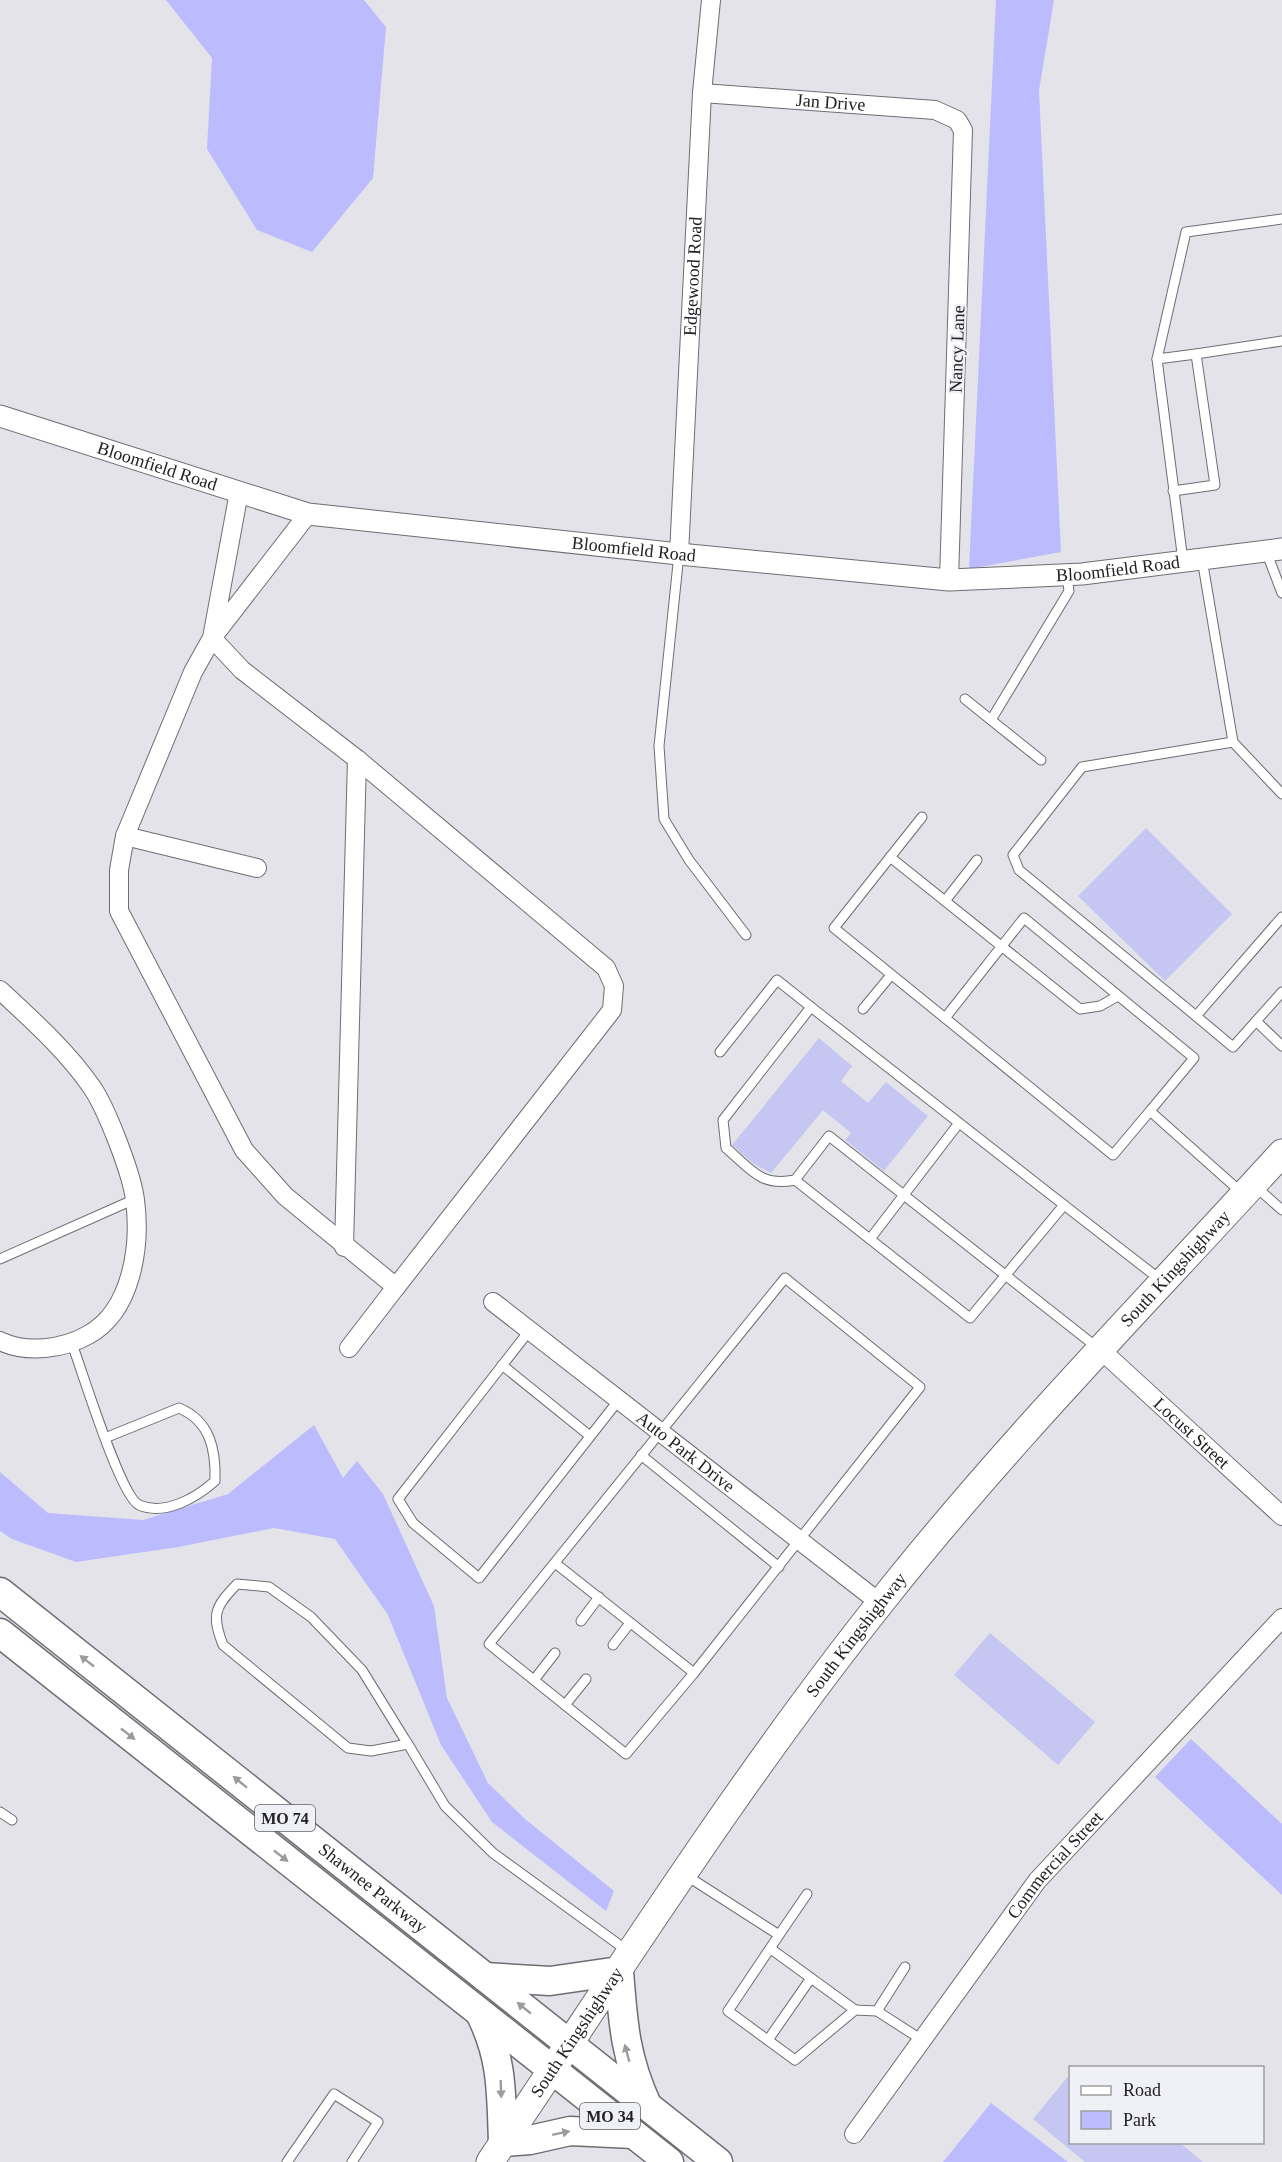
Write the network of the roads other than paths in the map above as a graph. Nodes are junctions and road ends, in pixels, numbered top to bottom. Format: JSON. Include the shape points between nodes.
{"nodes":[{"id":1,"x":711,"y":0,"type":"edge"},
{"id":2,"x":702,"y":93,"type":"junction"},
{"id":3,"x":957,"y":120,"type":"joint"},
{"id":4,"x":1282,"y":219,"type":"edge"},
{"id":5,"x":1282,"y":341,"type":"edge"},
{"id":6,"x":1196,"y":354,"type":"junction"},
{"id":7,"x":1157,"y":359,"type":"junction"},
{"id":8,"x":0,"y":416,"type":"edge"},
{"id":9,"x":1173,"y":491,"type":"junction"},
{"id":10,"x":239,"y":492,"type":"junction"},
{"id":11,"x":308,"y":514,"type":"junction"},
{"id":12,"x":1274,"y":550,"type":"edge"},
{"id":13,"x":679,"y":554,"type":"junction"},
{"id":14,"x":1192,"y":560,"type":"junction"},
{"id":15,"x":1067,"y":575,"type":"junction"},
{"id":16,"x":950,"y":580,"type":"junction"},
{"id":17,"x":1282,"y":593,"type":"edge"},
{"id":18,"x":212,"y":638,"type":"junction"},
{"id":19,"x":965,"y":699,"type":"dead end"},
{"id":20,"x":991,"y":720,"type":"junction"},
{"id":21,"x":1233,"y":742,"type":"junction"},
{"id":22,"x":357,"y":759,"type":"junction"},
{"id":23,"x":1041,"y":760,"type":"dead end"},
{"id":24,"x":1282,"y":794,"type":"edge"},
{"id":25,"x":922,"y":817,"type":"dead end"},
{"id":26,"x":125,"y":836,"type":"junction"},
{"id":27,"x":890,"y":857,"type":"junction"},
{"id":28,"x":977,"y":860,"type":"dead end"},
{"id":29,"x":257,"y":868,"type":"dead end"},
{"id":30,"x":945,"y":901,"type":"junction"},
{"id":31,"x":1282,"y":917,"type":"edge"},
{"id":32,"x":746,"y":935,"type":"dead end"},
{"id":33,"x":1002,"y":946,"type":"junction"},
{"id":34,"x":891,"y":975,"type":"junction"},
{"id":35,"x":0,"y":990,"type":"edge"},
{"id":36,"x":1282,"y":992,"type":"edge"},
{"id":37,"x":1118,"y":996,"type":"junction"},
{"id":38,"x":812,"y":1007,"type":"junction"},
{"id":39,"x":863,"y":1009,"type":"dead end"},
{"id":40,"x":1196,"y":1016,"type":"junction"},
{"id":41,"x":945,"y":1018,"type":"junction"},
{"id":42,"x":1256,"y":1022,"type":"junction"},
{"id":43,"x":1282,"y":1046,"type":"edge"},
{"id":44,"x":720,"y":1052,"type":"dead end"},
{"id":45,"x":1150,"y":1111,"type":"junction"},
{"id":46,"x":959,"y":1123,"type":"junction"},
{"id":47,"x":1282,"y":1153,"type":"edge"},
{"id":48,"x":795,"y":1180,"type":"junction"},
{"id":49,"x":1249,"y":1190,"type":"junction"},
{"id":50,"x":903,"y":1195,"type":"junction"},
{"id":51,"x":135,"y":1199,"type":"junction"},
{"id":52,"x":1064,"y":1205,"type":"junction"},
{"id":53,"x":1282,"y":1210,"type":"edge"},
{"id":54,"x":870,"y":1239,"type":"junction"},
{"id":55,"x":344,"y":1247,"type":"junction"},
{"id":56,"x":0,"y":1259,"type":"edge"},
{"id":57,"x":1006,"y":1275,"type":"junction"},
{"id":58,"x":1164,"y":1282,"type":"junction"},
{"id":59,"x":396,"y":1287,"type":"junction"},
{"id":60,"x":492,"y":1302,"type":"dead end"},
{"id":61,"x":529,"y":1331,"type":"junction"},
{"id":62,"x":0,"y":1341,"type":"edge"},
{"id":63,"x":72,"y":1344,"type":"junction"},
{"id":64,"x":349,"y":1348,"type":"dead end"},
{"id":65,"x":1101,"y":1350,"type":"junction"},
{"id":66,"x":502,"y":1365,"type":"junction"},
{"id":67,"x":618,"y":1401,"type":"junction"},
{"id":68,"x":659,"y":1433,"type":"junction"},
{"id":69,"x":590,"y":1436,"type":"junction"},
{"id":70,"x":105,"y":1438,"type":"junction"},
{"id":71,"x":641,"y":1455,"type":"junction"},
{"id":72,"x":1282,"y":1516,"type":"edge"},
{"id":73,"x":799,"y":1541,"type":"junction"},
{"id":74,"x":555,"y":1563,"type":"junction"},
{"id":75,"x":779,"y":1567,"type":"junction"},
{"id":76,"x":0,"y":1592,"type":"edge"},
{"id":77,"x":599,"y":1597,"type":"junction"},
{"id":78,"x":880,"y":1603,"type":"junction"},
{"id":79,"x":1282,"y":1618,"type":"edge"},
{"id":80,"x":581,"y":1620,"type":"dead end"},
{"id":81,"x":630,"y":1623,"type":"junction"},
{"id":82,"x":0,"y":1633,"type":"edge"},
{"id":83,"x":613,"y":1645,"type":"dead end"},
{"id":84,"x":555,"y":1653,"type":"dead end"},
{"id":85,"x":694,"y":1673,"type":"junction"},
{"id":86,"x":586,"y":1679,"type":"dead end"},
{"id":87,"x":534,"y":1680,"type":"junction"},
{"id":88,"x":565,"y":1705,"type":"junction"},
{"id":89,"x":408,"y":1744,"type":"junction"},
{"id":90,"x":0,"y":1812,"type":"edge"},
{"id":91,"x":12,"y":1820,"type":"dead end"},
{"id":92,"x":685,"y":1874,"type":"junction"},
{"id":93,"x":807,"y":1894,"type":"dead end"},
{"id":94,"x":780,"y":1935,"type":"junction"},
{"id":95,"x":771,"y":1949,"type":"junction"},
{"id":96,"x":625,"y":1962,"type":"junction"},
{"id":97,"x":905,"y":1967,"type":"dead end"},
{"id":98,"x":485,"y":1977,"type":"junction"},
{"id":99,"x":811,"y":1978,"type":"junction"},
{"id":100,"x":855,"y":2010,"type":"junction"},
{"id":101,"x":877,"y":2011,"type":"junction"},
{"id":102,"x":480,"y":2013,"type":"junction"},
{"id":103,"x":768,"y":2040,"type":"junction"},
{"id":104,"x":922,"y":2040,"type":"junction"},
{"id":105,"x":569,"y":2045,"type":"junction"},
{"id":106,"x":552,"y":2070,"type":"junction"},
{"id":107,"x":648,"y":2107,"type":"junction"},
{"id":108,"x":633,"y":2134,"type":"junction"},
{"id":109,"x":854,"y":2134,"type":"dead end"},
{"id":110,"x":497,"y":2152,"type":"edge"},
{"id":111,"x":287,"y":2162,"type":"edge"},
{"id":112,"x":352,"y":2162,"type":"edge"},
{"id":113,"x":669,"y":2162,"type":"edge"},
{"id":114,"x":718,"y":2162,"type":"edge"}],
"edges":[{"from":1,"to":2,"type":"street","name":"Edgewood Road"},
{"from":2,"to":3,"type":"street","name":"Jan Drive","via":[[935,110]]},
{"from":2,"to":13,"type":"street","name":"Edgewood Road"},
{"from":3,"to":16,"type":"street","name":"Nancy Lane","via":[[964,141]]},
{"from":4,"to":7,"type":"lane","via":[[1186,232]]},
{"from":5,"to":6,"type":"lane"},
{"from":6,"to":7,"type":"lane"},
{"from":6,"to":9,"type":"lane","via":[[1215,485]]},
{"from":7,"to":9,"type":"lane"},
{"from":8,"to":10,"type":"street","name":"Bloomfield Road"},
{"from":9,"to":14,"type":"lane"},
{"from":10,"to":11,"type":"street","name":"Bloomfield Road"},
{"from":10,"to":18,"type":"street"},
{"from":11,"to":13,"type":"street","name":"Bloomfield Road"},
{"from":11,"to":18,"type":"street"},
{"from":12,"to":14,"type":"street","name":"Bloomfield Road"},
{"from":12,"to":17,"type":"lane"},
{"from":13,"to":16,"type":"street","name":"Bloomfield Road"},
{"from":13,"to":32,"type":"lane","via":[[659,746],[664,819],[689,860]]},
{"from":14,"to":15,"type":"street","name":"Bloomfield Road"},
{"from":14,"to":21,"type":"lane"},
{"from":15,"to":16,"type":"street","name":"Bloomfield Road"},
{"from":15,"to":20,"type":"lane","via":[[1069,591]]},
{"from":18,"to":22,"type":"street","via":[[240,669]]},
{"from":18,"to":26,"type":"street","via":[[193,672]]},
{"from":19,"to":20,"type":"lane"},
{"from":20,"to":23,"type":"lane"},
{"from":21,"to":24,"type":"lane"},
{"from":21,"to":40,"type":"lane","via":[[1082,767],[1013,855],[1019,870]]},
{"from":22,"to":55,"type":"street"},
{"from":22,"to":59,"type":"street","via":[[606,968],[614,986],[612,1010]]},
{"from":25,"to":27,"type":"lane"},
{"from":26,"to":29,"type":"street"},
{"from":26,"to":55,"type":"street","via":[[119,870],[119,911],[244,1150],[285,1196]]},
{"from":27,"to":30,"type":"lane"},
{"from":27,"to":34,"type":"lane","via":[[834,928]]},
{"from":28,"to":30,"type":"lane"},
{"from":30,"to":33,"type":"lane"},
{"from":31,"to":40,"type":"lane"},
{"from":33,"to":37,"type":"lane","via":[[1080,1009],[1100,1006]]},
{"from":33,"to":37,"type":"lane","via":[[1024,918]]},
{"from":33,"to":41,"type":"lane"},
{"from":34,"to":39,"type":"lane"},
{"from":34,"to":41,"type":"lane"},
{"from":35,"to":51,"type":"street","via":[[92,1086],[108,1116]]},
{"from":36,"to":42,"type":"lane"},
{"from":37,"to":45,"type":"lane","via":[[1194,1058]]},
{"from":38,"to":44,"type":"lane","via":[[777,980]]},
{"from":38,"to":46,"type":"lane"},
{"from":38,"to":48,"type":"lane","via":[[723,1120],[726,1148],[767,1182]]},
{"from":40,"to":42,"type":"lane","via":[[1233,1047]]},
{"from":41,"to":45,"type":"lane","via":[[1113,1155]]},
{"from":42,"to":43,"type":"lane"},
{"from":45,"to":49,"type":"lane"},
{"from":46,"to":50,"type":"lane"},
{"from":46,"to":52,"type":"lane"},
{"from":47,"to":49,"type":"main road","name":"South Kingshighway"},
{"from":48,"to":50,"type":"lane","via":[[829,1136]]},
{"from":48,"to":54,"type":"lane"},
{"from":49,"to":53,"type":"lane"},
{"from":49,"to":58,"type":"main road","name":"South Kingshighway"},
{"from":50,"to":54,"type":"lane"},
{"from":50,"to":57,"type":"lane"},
{"from":51,"to":56,"type":"lane"},
{"from":51,"to":63,"type":"street","via":[[136,1242],[124,1293],[110,1318]]},
{"from":52,"to":57,"type":"lane"},
{"from":52,"to":58,"type":"lane"},
{"from":54,"to":57,"type":"lane","via":[[969,1318]]},
{"from":55,"to":59,"type":"street"},
{"from":57,"to":65,"type":"lane"},
{"from":58,"to":65,"type":"main road","name":"South Kingshighway"},
{"from":59,"to":64,"type":"street"},
{"from":60,"to":61,"type":"street","name":"Auto Park Drive"},
{"from":61,"to":66,"type":"lane"},
{"from":61,"to":67,"type":"street","name":"Auto Park Drive"},
{"from":62,"to":63,"type":"street","via":[[42,1349]]},
{"from":63,"to":70,"type":"lane"},
{"from":65,"to":72,"type":"street","name":"Locust Street"},
{"from":65,"to":78,"type":"main road","name":"South Kingshighway","via":[[960,1504]]},
{"from":66,"to":69,"type":"lane"},
{"from":66,"to":69,"type":"lane","via":[[398,1499],[413,1523],[479,1578]]},
{"from":67,"to":68,"type":"street","name":"Auto Park Drive"},
{"from":67,"to":69,"type":"lane"},
{"from":68,"to":71,"type":"lane"},
{"from":68,"to":73,"type":"street","name":"Auto Park Drive"},
{"from":68,"to":73,"type":"lane","via":[[785,1278],[920,1387]]},
{"from":70,"to":70,"type":"lane","via":[[179,1408],[195,1415],[204,1426],[215,1460],[215,1481],[201,1494],[161,1509],[138,1504],[125,1491]]},
{"from":71,"to":74,"type":"lane"},
{"from":71,"to":75,"type":"lane"},
{"from":73,"to":75,"type":"lane"},
{"from":73,"to":78,"type":"street","name":"Auto Park Drive"},
{"from":74,"to":77,"type":"lane"},
{"from":74,"to":87,"type":"lane","via":[[489,1644]]},
{"from":75,"to":85,"type":"lane"},
{"from":98,"to":76,"type":"highway","name":"Shawnee Parkway","number":"MO 74","one_way":true},
{"from":77,"to":80,"type":"lane"},
{"from":77,"to":81,"type":"lane"},
{"from":78,"to":92,"type":"main road","name":"South Kingshighway","via":[[799,1710]]},
{"from":79,"to":104,"type":"street","name":"Commercial Street","via":[[1036,1881]]},
{"from":81,"to":83,"type":"lane"},
{"from":81,"to":85,"type":"lane"},
{"from":82,"to":102,"type":"highway","name":"Shawnee Parkway","number":"MO 74","one_way":true},
{"from":84,"to":87,"type":"lane"},
{"from":85,"to":88,"type":"lane","via":[[626,1754]]},
{"from":86,"to":88,"type":"lane"},
{"from":87,"to":88,"type":"lane"},
{"from":89,"to":89,"type":"lane","via":[[362,1670],[311,1617],[269,1587],[237,1584],[219,1604],[215,1624],[223,1645],[348,1748],[371,1751]]},
{"from":89,"to":96,"type":"lane","via":[[445,1806],[493,1853]]},
{"from":90,"to":91,"type":"lane"},
{"from":92,"to":94,"type":"lane"},
{"from":92,"to":96,"type":"main road","name":"South Kingshighway"},
{"from":93,"to":94,"type":"lane"},
{"from":94,"to":95,"type":"lane"},
{"from":95,"to":99,"type":"lane"},
{"from":95,"to":103,"type":"lane","via":[[728,2012]]},
{"from":96,"to":98,"type":"highway","via":[[550,1981]]},
{"from":96,"to":105,"type":"main road","name":"South Kingshighway"},
{"from":107,"to":96,"type":"highway","number":"MO 34","one_way":true,"via":[[625,2044]]},
{"from":97,"to":101,"type":"lane"},
{"from":105,"to":98,"type":"highway","name":"Shawnee Parkway","number":"MO 74","one_way":true},
{"from":99,"to":100,"type":"lane"},
{"from":99,"to":103,"type":"lane"},
{"from":100,"to":101,"type":"lane"},
{"from":100,"to":103,"type":"lane","via":[[795,2060]]},
{"from":101,"to":104,"type":"lane"},
{"from":102,"to":106,"type":"highway","name":"Shawnee Parkway","number":"MO 74"},
{"from":102,"to":110,"type":"highway","one_way":true,"via":[[494,2042],[500,2070]]},
{"from":104,"to":109,"type":"street","name":"Commercial Street"},
{"from":105,"to":106,"type":"main road","name":"South Kingshighway"},
{"from":105,"to":107,"type":"highway","name":"Shawnee Parkway","number":"MO 74"},
{"from":106,"to":108,"type":"highway","name":"Shawnee Parkway","number":"MO 34"},
{"from":106,"to":110,"type":"main road","name":"South Kingshighway"},
{"from":107,"to":114,"type":"highway","name":"Shawnee Parkway","number":"MO 34"},
{"from":110,"to":108,"type":"highway","one_way":true,"via":[[570,2131]]},
{"from":108,"to":113,"type":"highway","name":"Shawnee Parkway","number":"MO 34"},
{"from":111,"to":112,"type":"lane","via":[[334,2094],[378,2122]]}]}
